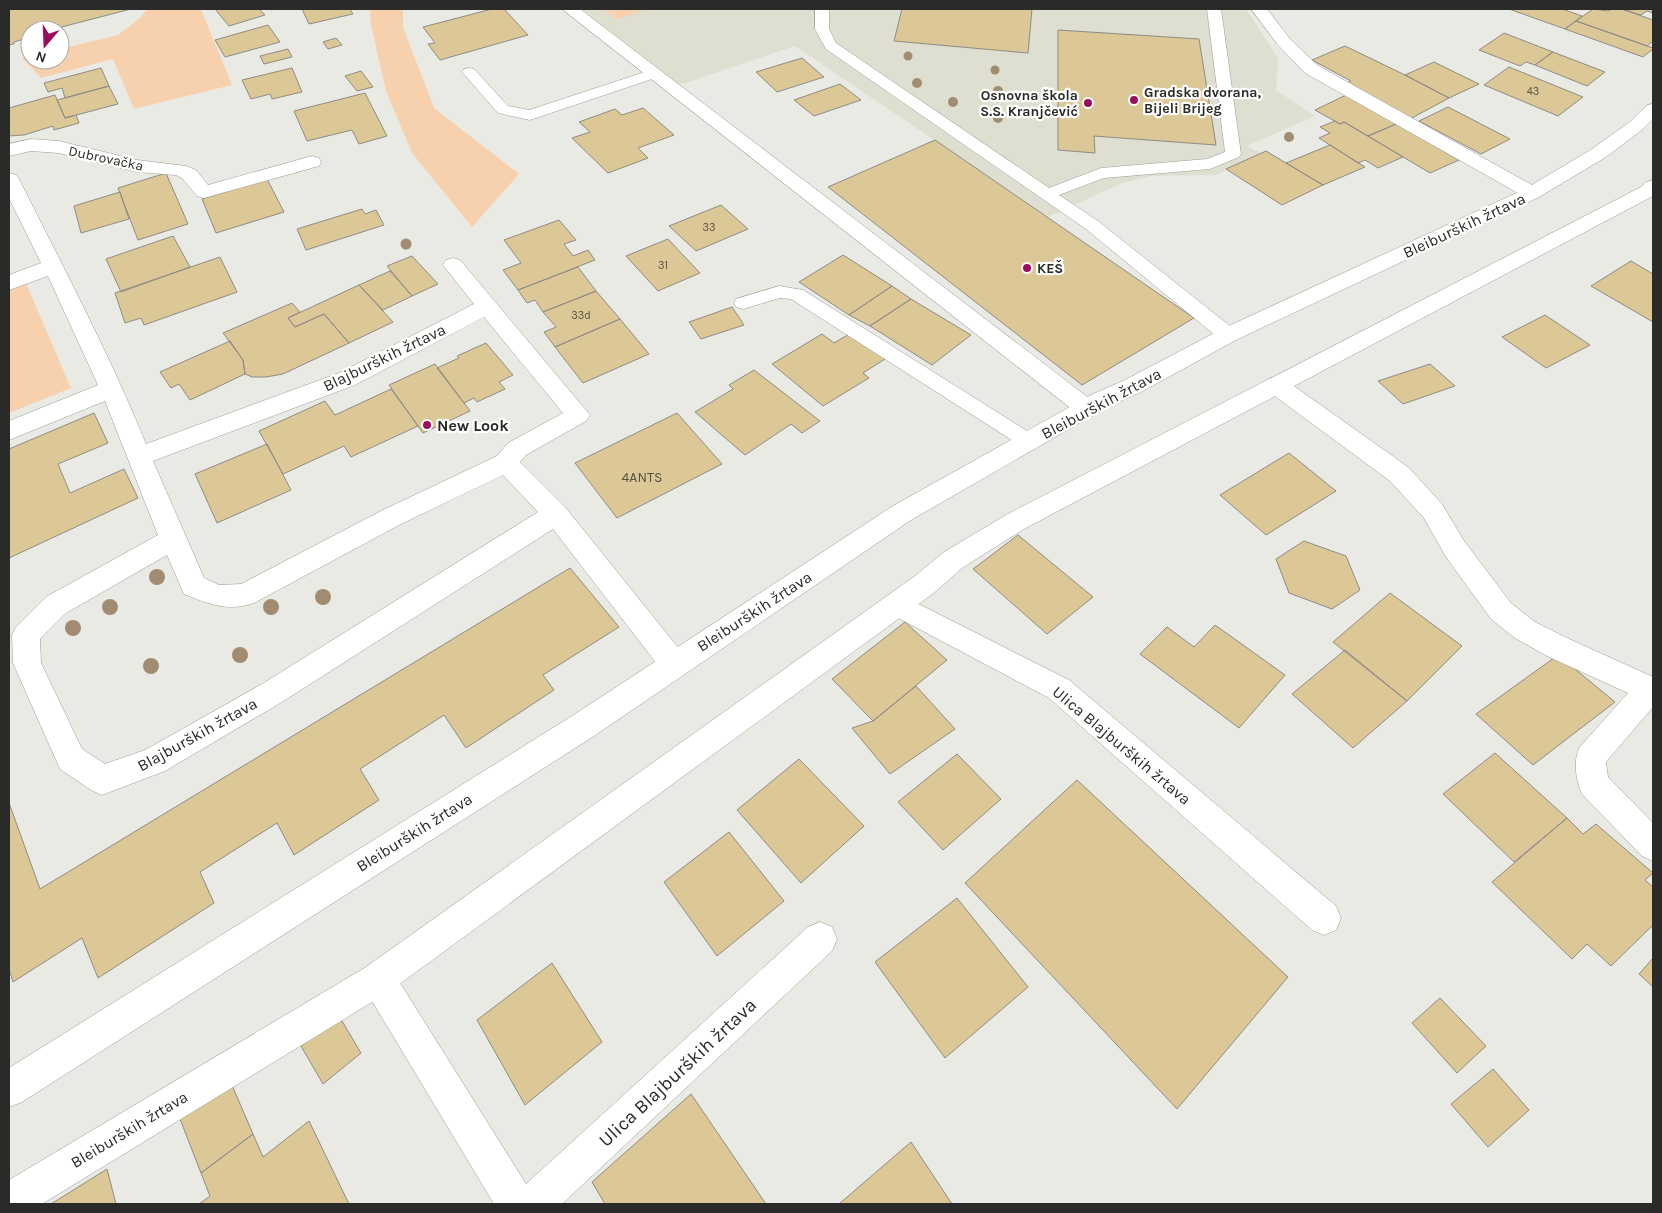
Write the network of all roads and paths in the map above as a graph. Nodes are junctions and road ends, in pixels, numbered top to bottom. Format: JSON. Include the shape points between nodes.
{"nodes":[{"id":1,"x":570,"y":9,"type":"edge"},
{"id":2,"x":822,"y":9,"type":"edge"},
{"id":3,"x":1214,"y":9,"type":"edge"},
{"id":4,"x":1259,"y":9,"type":"edge"},
{"id":5,"x":469,"y":72,"type":"dead end"},
{"id":6,"x":653,"y":74,"type":"junction"},
{"id":7,"x":1653,"y":109,"type":"edge"},
{"id":8,"x":9,"y":150,"type":"edge"},
{"id":9,"x":312,"y":162,"type":"dead end"},
{"id":10,"x":9,"y":179,"type":"edge"},
{"id":11,"x":1653,"y":186,"type":"edge"},
{"id":12,"x":1532,"y":193,"type":"junction"},
{"id":13,"x":1047,"y":194,"type":"junction"},
{"id":14,"x":453,"y":265,"type":"dead end"},
{"id":15,"x":54,"y":266,"type":"junction"},
{"id":16,"x":9,"y":283,"type":"edge"},
{"id":17,"x":743,"y":303,"type":"dead end"},
{"id":18,"x":487,"y":306,"type":"junction"},
{"id":19,"x":1228,"y":335,"type":"junction"},
{"id":20,"x":1276,"y":384,"type":"junction"},
{"id":21,"x":112,"y":389,"type":"junction"},
{"id":22,"x":1086,"y":408,"type":"junction"},
{"id":23,"x":9,"y":431,"type":"edge"},
{"id":24,"x":1028,"y":441,"type":"junction"},
{"id":25,"x":138,"y":457,"type":"junction"},
{"id":26,"x":506,"y":463,"type":"junction"},
{"id":27,"x":556,"y":514,"type":"junction"},
{"id":28,"x":171,"y":540,"type":"junction"},
{"id":29,"x":897,"y":604,"type":"junction"},
{"id":30,"x":674,"y":664,"type":"junction"},
{"id":31,"x":1652,"y":690,"type":"edge"},
{"id":32,"x":1653,"y":845,"type":"edge"},
{"id":33,"x":1324,"y":918,"type":"dead end"},
{"id":34,"x":820,"y":939,"type":"dead end"},
{"id":35,"x":378,"y":979,"type":"junction"},
{"id":36,"x":9,"y":1089,"type":"edge"},
{"id":37,"x":9,"y":1202,"type":"edge"},
{"id":38,"x":516,"y":1204,"type":"edge"},
{"id":39,"x":534,"y":1204,"type":"edge"}],
"edges":[{"from":1,"to":6,"type":"street"},
{"from":2,"to":13,"type":"lane","via":[[820,15],[825,40],[831,46]]},
{"from":3,"to":13,"type":"lane","via":[[1233,154],[1210,164],[1101,173]]},
{"from":4,"to":12,"type":"street","name":"Bleiburških žrtava","via":[[1284,42],[1311,69]]},
{"from":5,"to":6,"type":"lane","via":[[503,110],[530,115]]},
{"from":6,"to":22,"type":"street"},
{"from":7,"to":12,"type":"street","name":"Bleiburških žrtava","via":[[1600,153]]},
{"from":8,"to":9,"type":"street","name":"Dubrovačka","via":[[31,145],[59,148],[137,166],[179,170],[189,174],[204,192]]},
{"from":10,"to":15,"type":"street"},
{"from":11,"to":20,"type":"street","name":"Bleiburških žrtava"},
{"from":12,"to":19,"type":"street","name":"Bleiburških žrtava"},
{"from":13,"to":19,"type":"lane","via":[[1092,225]]},
{"from":14,"to":18,"type":"street"},
{"from":15,"to":16,"type":"street"},
{"from":15,"to":21,"type":"street"},
{"from":17,"to":24,"type":"lane","via":[[779,292],[796,294]]},
{"from":18,"to":25,"type":"street","name":"Blajburških žrtava","via":[[347,379]]},
{"from":18,"to":26,"type":"street","via":[[578,415],[517,449]]},
{"from":19,"to":22,"type":"street","name":"Bleiburških žrtava"},
{"from":20,"to":29,"type":"street","name":"Bleiburških žrtava","via":[[1015,522],[953,560]]},
{"from":20,"to":31,"type":"street","via":[[1399,474],[1417,491],[1500,611],[1549,643]]},
{"from":21,"to":23,"type":"street"},
{"from":21,"to":25,"type":"street"},
{"from":22,"to":24,"type":"street","name":"Bleiburških žrtava"},
{"from":24,"to":30,"type":"street","name":"Bleiburških žrtava","via":[[902,513]]},
{"from":25,"to":28,"type":"street"},
{"from":26,"to":27,"type":"street"},
{"from":26,"to":28,"type":"street","via":[[392,517],[244,595],[218,596],[194,586]]},
{"from":27,"to":28,"type":"street","name":"Blajburških žrtava","via":[[272,693],[154,761],[102,780],[71,759],[27,663],[26,635],[56,605]]},
{"from":27,"to":30,"type":"street"},
{"from":29,"to":33,"type":"street","name":"Ulica Blajburških žrtava","via":[[1059,689]]},
{"from":29,"to":35,"type":"street","name":"Bleiburških žrtava"},
{"from":30,"to":36,"type":"street","name":"Bleiburških žrtava","via":[[583,726]]},
{"from":31,"to":32,"type":"street","via":[[1590,758],[1593,784]]},
{"from":34,"to":39,"type":"street","name":"Ulica Blajburških žrtava"},
{"from":35,"to":37,"type":"street","name":"Bleiburških žrtava"},
{"from":35,"to":38,"type":"street"}]}
